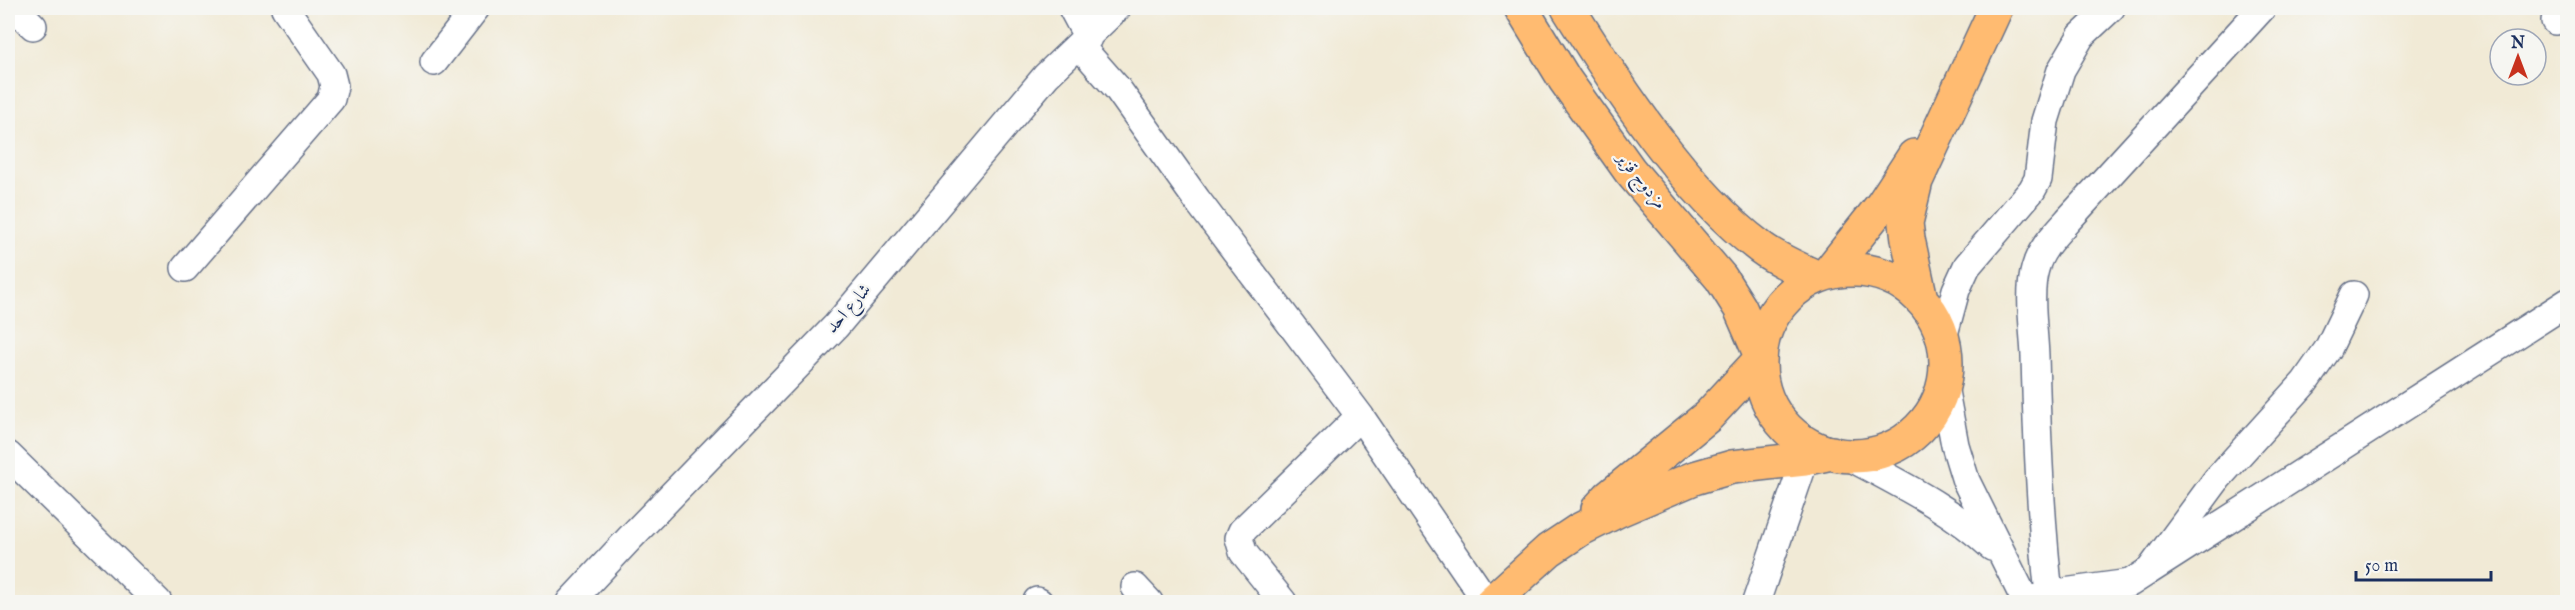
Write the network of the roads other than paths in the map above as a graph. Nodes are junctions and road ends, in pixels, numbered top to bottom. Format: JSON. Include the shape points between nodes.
{"nodes":[{"id":1,"x":285,"y":8,"type":"edge"},
{"id":2,"x":476,"y":8,"type":"edge"},
{"id":3,"x":1072,"y":8,"type":"edge"},
{"id":4,"x":1118,"y":8,"type":"edge"},
{"id":5,"x":1521,"y":8,"type":"edge"},
{"id":6,"x":1568,"y":8,"type":"edge"},
{"id":7,"x":1996,"y":8,"type":"edge"},
{"id":8,"x":2110,"y":8,"type":"edge"},
{"id":9,"x":2262,"y":8,"type":"edge"},
{"id":10,"x":1084,"y":42,"type":"junction"},
{"id":11,"x":434,"y":62,"type":"dead end"},
{"id":12,"x":1955,"y":95,"type":"junction"},
{"id":13,"x":185,"y":268,"type":"dead end"},
{"id":14,"x":1822,"y":275,"type":"junction"},
{"id":15,"x":2354,"y":295,"type":"dead end"},
{"id":16,"x":1922,"y":299,"type":"junction"},
{"id":17,"x":2568,"y":302,"type":"edge"},
{"id":18,"x":1943,"y":338,"type":"junction"},
{"id":19,"x":1760,"y":357,"type":"junction"},
{"id":20,"x":1944,"y":386,"type":"junction"},
{"id":21,"x":1360,"y":416,"type":"junction"},
{"id":22,"x":1828,"y":456,"type":"junction"},
{"id":23,"x":10,"y":463,"type":"edge"},
{"id":24,"x":1578,"y":530,"type":"junction"},
{"id":25,"x":2008,"y":562,"type":"junction"},
{"id":26,"x":2150,"y":570,"type":"junction"},
{"id":27,"x":2034,"y":599,"type":"edge"},
{"id":28,"x":158,"y":603,"type":"edge"},
{"id":29,"x":570,"y":603,"type":"edge"},
{"id":30,"x":1283,"y":603,"type":"edge"},
{"id":31,"x":1487,"y":603,"type":"edge"},
{"id":32,"x":1492,"y":603,"type":"edge"},
{"id":33,"x":1756,"y":603,"type":"edge"}],
"edges":[{"from":1,"to":13,"type":"street","via":[[331,74],[331,99]]},
{"from":2,"to":11,"type":"street"},
{"from":3,"to":10,"type":"street"},
{"from":4,"to":10,"type":"street","name":"شارع احد"},
{"from":5,"to":19,"type":"main road","name":"مزدوج قزير","via":[[1565,80],[1630,171],[1721,278],[1740,308]]},
{"from":6,"to":14,"type":"main road","via":[[1601,61],[1693,182],[1732,224],[1761,248]]},
{"from":7,"to":12,"type":"main road"},
{"from":8,"to":18,"type":"street","via":[[2081,36],[2061,70],[2045,121],[2038,179],[1967,266]]},
{"from":9,"to":27,"type":"street","via":[[2068,220],[2043,250],[2034,270],[2041,522]]},
{"from":10,"to":21,"type":"street"},
{"from":10,"to":29,"type":"street","name":"شارع احد","via":[[1046,76],[836,326]]},
{"from":12,"to":14,"type":"main road","via":[[1882,205]]},
{"from":12,"to":16,"type":"main road","via":[[1916,181],[1908,210],[1908,239]]},
{"from":14,"to":16,"type":"main road","via":[[1842,270],[1871,271],[1898,281]]},
{"from":14,"to":19,"type":"main road","via":[[1784,300],[1764,334]]},
{"from":15,"to":26,"type":"street","via":[[2328,349],[2305,382],[2217,479]]},
{"from":16,"to":18,"type":"main road"},
{"from":17,"to":26,"type":"street"},
{"from":18,"to":20,"type":"main road","via":[[1947,368]]},
{"from":19,"to":22,"type":"main road","via":[[1768,401],[1779,419],[1794,435]]},
{"from":19,"to":24,"type":"main road","via":[[1708,416],[1609,497]]},
{"from":20,"to":22,"type":"main road","via":[[1928,419],[1900,443],[1866,455]]},
{"from":20,"to":25,"type":"street","via":[[1966,481]]},
{"from":21,"to":30,"type":"street","via":[[1239,538],[1243,552]]},
{"from":21,"to":31,"type":"street"},
{"from":22,"to":24,"type":"main road","via":[[1732,467],[1694,478]]},
{"from":22,"to":25,"type":"street","via":[[1938,506],[1969,526]]},
{"from":22,"to":33,"type":"street"},
{"from":23,"to":28,"type":"street"},
{"from":24,"to":32,"type":"main road","via":[[1549,550]]},
{"from":25,"to":27,"type":"street"},
{"from":26,"to":27,"type":"street","via":[[2130,583]]}]}
